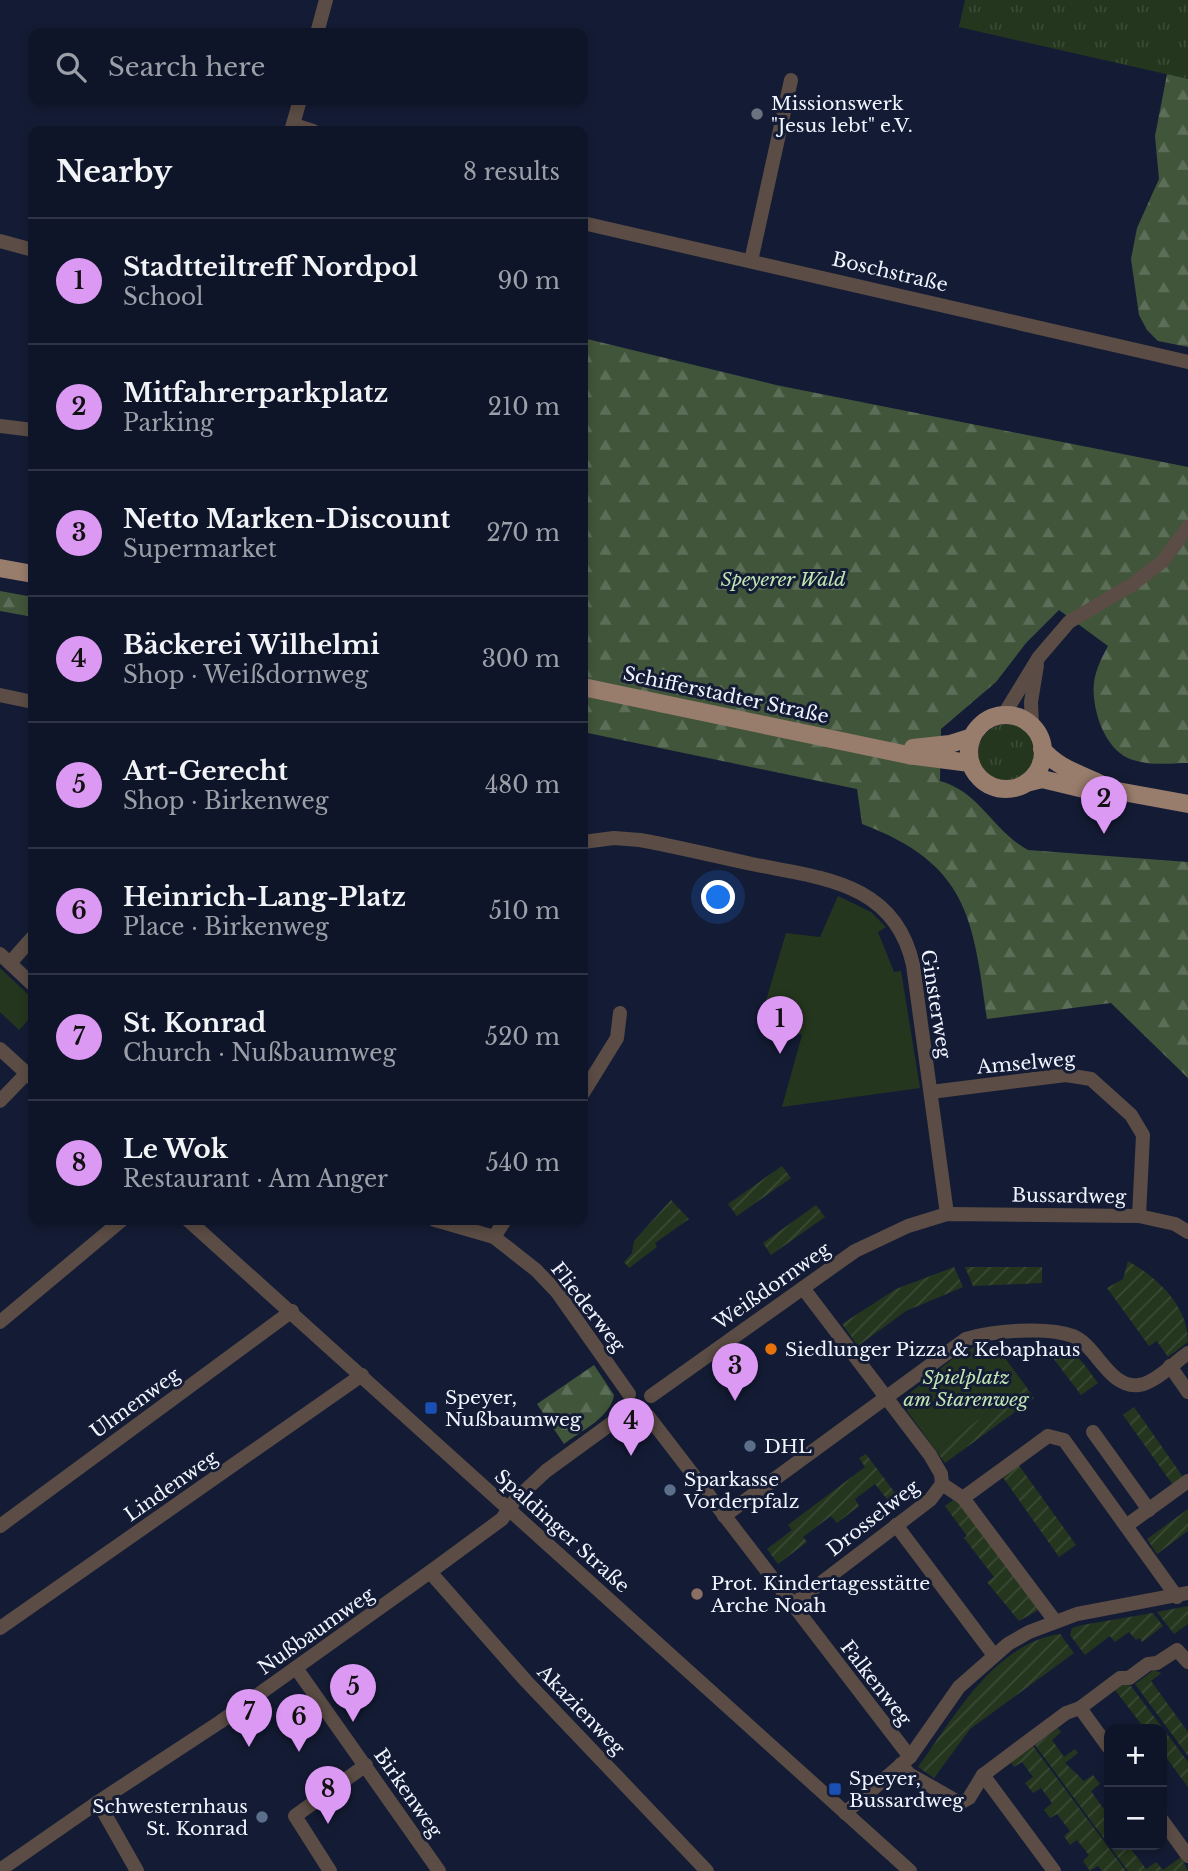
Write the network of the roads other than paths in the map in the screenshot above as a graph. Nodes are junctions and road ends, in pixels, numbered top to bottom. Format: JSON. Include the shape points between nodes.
{"nodes":[{"id":1,"x":326,"y":0,"type":"edge"},
{"id":2,"x":318,"y":28,"type":"edge"},
{"id":3,"x":791,"y":80,"type":"dead end"},
{"id":4,"x":299,"y":105,"type":"edge"},
{"id":5,"x":294,"y":126,"type":"edge"},
{"id":6,"x":588,"y":224,"type":"edge"},
{"id":7,"x":0,"y":241,"type":"edge"},
{"id":8,"x":28,"y":249,"type":"edge"},
{"id":9,"x":751,"y":261,"type":"junction"},
{"id":10,"x":1188,"y":362,"type":"edge"},
{"id":11,"x":0,"y":426,"type":"edge"},
{"id":12,"x":28,"y":429,"type":"edge"},
{"id":13,"x":1188,"y":527,"type":"edge"},
{"id":14,"x":0,"y":568,"type":"edge"},
{"id":15,"x":28,"y":573,"type":"edge"},
{"id":16,"x":1039,"y":656,"type":"junction"},
{"id":17,"x":588,"y":688,"type":"edge"},
{"id":18,"x":0,"y":695,"type":"edge"},
{"id":19,"x":28,"y":701,"type":"edge"},
{"id":20,"x":1003,"y":716,"type":"junction"},
{"id":21,"x":1031,"y":726,"type":"junction"},
{"id":22,"x":972,"y":737,"type":"junction"},
{"id":23,"x":860,"y":744,"type":"junction"},
{"id":24,"x":1042,"y":749,"type":"junction"},
{"id":25,"x":970,"y":763,"type":"junction"},
{"id":26,"x":1026,"y":783,"type":"junction"},
{"id":27,"x":1112,"y":790,"type":"junction"},
{"id":28,"x":1188,"y":804,"type":"edge"},
{"id":29,"x":588,"y":841,"type":"edge"},
{"id":30,"x":28,"y":941,"type":"edge"},
{"id":31,"x":5,"y":959,"type":"edge"},
{"id":32,"x":28,"y":980,"type":"edge"},
{"id":33,"x":620,"y":1013,"type":"dead end"},
{"id":34,"x":0,"y":1049,"type":"edge"},
{"id":35,"x":28,"y":1074,"type":"edge"},
{"id":36,"x":28,"y":1078,"type":"edge"},
{"id":37,"x":588,"y":1085,"type":"edge"},
{"id":38,"x":930,"y":1092,"type":"junction"},
{"id":39,"x":0,"y":1101,"type":"edge"},
{"id":40,"x":947,"y":1214,"type":"junction"},
{"id":41,"x":1139,"y":1216,"type":"junction"},
{"id":42,"x":116,"y":1225,"type":"edge"},
{"id":43,"x":194,"y":1225,"type":"edge"},
{"id":44,"x":452,"y":1225,"type":"edge"},
{"id":45,"x":502,"y":1225,"type":"edge"},
{"id":46,"x":1188,"y":1232,"type":"edge"},
{"id":47,"x":494,"y":1237,"type":"junction"},
{"id":48,"x":803,"y":1287,"type":"junction"},
{"id":49,"x":292,"y":1311,"type":"junction"},
{"id":50,"x":0,"y":1322,"type":"edge"},
{"id":51,"x":1188,"y":1353,"type":"edge"},
{"id":52,"x":1170,"y":1366,"type":"junction"},
{"id":53,"x":362,"y":1375,"type":"junction"},
{"id":54,"x":1188,"y":1391,"type":"edge"},
{"id":55,"x":629,"y":1394,"type":"junction"},
{"id":56,"x":651,"y":1395,"type":"junction"},
{"id":57,"x":884,"y":1396,"type":"junction"},
{"id":58,"x":627,"y":1412,"type":"junction"},
{"id":59,"x":648,"y":1416,"type":"junction"},
{"id":60,"x":1093,"y":1432,"type":"dead end"},
{"id":61,"x":1188,"y":1481,"type":"edge"},
{"id":62,"x":942,"y":1484,"type":"junction"},
{"id":63,"x":963,"y":1498,"type":"junction"},
{"id":64,"x":509,"y":1509,"type":"junction"},
{"id":65,"x":1149,"y":1510,"type":"junction"},
{"id":66,"x":724,"y":1516,"type":"junction"},
{"id":67,"x":896,"y":1525,"type":"junction"},
{"id":68,"x":0,"y":1526,"type":"edge"},
{"id":69,"x":1126,"y":1526,"type":"junction"},
{"id":70,"x":430,"y":1573,"type":"junction"},
{"id":71,"x":1183,"y":1595,"type":"edge"},
{"id":72,"x":792,"y":1605,"type":"junction"},
{"id":73,"x":1055,"y":1621,"type":"junction"},
{"id":74,"x":0,"y":1628,"type":"edge"},
{"id":75,"x":993,"y":1654,"type":"junction"},
{"id":76,"x":1188,"y":1661,"type":"edge"},
{"id":77,"x":296,"y":1668,"type":"junction"},
{"id":78,"x":1080,"y":1708,"type":"junction"},
{"id":79,"x":1104,"y":1741,"type":"edge"},
{"id":80,"x":905,"y":1760,"type":"junction"},
{"id":81,"x":366,"y":1765,"type":"junction"},
{"id":82,"x":984,"y":1775,"type":"junction"},
{"id":83,"x":97,"y":1802,"type":"junction"},
{"id":84,"x":845,"y":1813,"type":"junction"},
{"id":85,"x":1167,"y":1827,"type":"edge"},
{"id":86,"x":1188,"y":1856,"type":"edge"},
{"id":87,"x":0,"y":1870,"type":"edge"},
{"id":88,"x":137,"y":1871,"type":"edge"},
{"id":89,"x":330,"y":1871,"type":"edge"},
{"id":90,"x":439,"y":1871,"type":"edge"},
{"id":91,"x":707,"y":1871,"type":"edge"},
{"id":92,"x":910,"y":1871,"type":"edge"},
{"id":93,"x":1054,"y":1871,"type":"edge"}],
"edges":[{"from":1,"to":2,"type":"street"},
{"from":3,"to":9,"type":"street"},
{"from":4,"to":5,"type":"street"},
{"from":6,"to":9,"type":"street","name":"Boschstraße"},
{"from":7,"to":8,"type":"street"},
{"from":9,"to":10,"type":"street","name":"Boschstraße"},
{"from":11,"to":12,"type":"street"},
{"from":13,"to":16,"type":"street","via":[[1163,561],[1069,622]]},
{"from":14,"to":15,"type":"main road"},
{"from":16,"to":20,"type":"street"},
{"from":16,"to":21,"type":"street"},
{"from":17,"to":23,"type":"main road","name":"Schifferstadter Straße"},
{"from":18,"to":19,"type":"street"},
{"from":20,"to":21,"type":"main road"},
{"from":20,"to":22,"type":"main road","via":[[983,724]]},
{"from":21,"to":24,"type":"main road"},
{"from":22,"to":23,"type":"main road","name":"Schifferstadter Straße","via":[[918,748]]},
{"from":22,"to":25,"type":"main road"},
{"from":23,"to":25,"type":"main road","name":"Schifferstadter Straße"},
{"from":24,"to":26,"type":"main road","via":[[1039,768]]},
{"from":24,"to":27,"type":"main road","via":[[1053,762]]},
{"from":25,"to":26,"type":"main road","via":[[979,778],[995,788]]},
{"from":26,"to":27,"type":"main road","via":[[1042,779],[1088,790]]},
{"from":27,"to":28,"type":"main road"},
{"from":29,"to":38,"type":"street","name":"Ginsterweg","via":[[614,838],[674,846],[837,881],[870,897],[894,919],[909,948]]},
{"from":30,"to":31,"type":"street"},
{"from":31,"to":32,"type":"street"},
{"from":33,"to":37,"type":"street","via":[[617,1038]]},
{"from":34,"to":35,"type":"street"},
{"from":36,"to":39,"type":"street"},
{"from":38,"to":40,"type":"street","name":"Ginsterweg"},
{"from":38,"to":41,"type":"street","name":"Amselweg","via":[[1066,1075],[1091,1079],[1123,1106],[1143,1135]]},
{"from":40,"to":41,"type":"street","name":"Bussardweg"},
{"from":40,"to":48,"type":"street","name":"Weißdornweg","via":[[879,1238]]},
{"from":41,"to":46,"type":"street","name":"Bussardweg","via":[[1175,1224]]},
{"from":42,"to":50,"type":"street"},
{"from":43,"to":49,"type":"street","name":"Spaldinger Straße"},
{"from":44,"to":47,"type":"street","name":"Fliederweg"},
{"from":45,"to":47,"type":"street"},
{"from":47,"to":55,"type":"street","name":"Fliederweg","via":[[558,1292]]},
{"from":48,"to":56,"type":"street","name":"Weißdornweg"},
{"from":48,"to":57,"type":"street","name":"Drosselweg"},
{"from":49,"to":53,"type":"street","name":"Spaldinger Straße"},
{"from":49,"to":68,"type":"street","name":"Ulmenweg"},
{"from":51,"to":52,"type":"street"},
{"from":52,"to":54,"type":"street"},
{"from":52,"to":57,"type":"street","via":[[1146,1383],[1131,1385],[1118,1380],[1074,1336],[990,1332],[956,1344]]},
{"from":53,"to":64,"type":"street","name":"Spaldinger Straße"},
{"from":53,"to":74,"type":"street","name":"Lindenweg"},
{"from":55,"to":56,"type":"street","via":[[638,1390]]},
{"from":55,"to":58,"type":"street"},
{"from":56,"to":59,"type":"street","via":[[653,1406]]},
{"from":57,"to":62,"type":"street","name":"Drosselweg","via":[[930,1455]]},
{"from":57,"to":66,"type":"street"},
{"from":58,"to":59,"type":"street","via":[[638,1419]]},
{"from":58,"to":64,"type":"street","via":[[543,1473]]},
{"from":59,"to":66,"type":"street","name":"Falkenweg"},
{"from":60,"to":65,"type":"street"},
{"from":61,"to":65,"type":"street"},
{"from":62,"to":63,"type":"street","name":"Drosselweg"},
{"from":62,"to":67,"type":"street","name":"Drosselweg","via":[[930,1500]]},
{"from":63,"to":69,"type":"street","via":[[1048,1436],[1064,1440]]},
{"from":63,"to":73,"type":"street","name":"Drosselweg"},
{"from":64,"to":70,"type":"street","name":"Nußbaumweg","via":[[494,1526]]},
{"from":64,"to":84,"type":"street","name":"Spaldinger Straße"},
{"from":65,"to":69,"type":"street"},
{"from":66,"to":72,"type":"street","name":"Falkenweg"},
{"from":67,"to":72,"type":"street","name":"Drosselweg"},
{"from":67,"to":75,"type":"street"},
{"from":69,"to":71,"type":"street"},
{"from":70,"to":77,"type":"street","name":"Nußbaumweg"},
{"from":70,"to":91,"type":"street","name":"Akazienweg"},
{"from":71,"to":73,"type":"street"},
{"from":72,"to":80,"type":"street","name":"Falkenweg"},
{"from":73,"to":75,"type":"street"},
{"from":75,"to":80,"type":"street","via":[[959,1687]]},
{"from":76,"to":78,"type":"street","via":[[1177,1650],[1129,1678],[1120,1678]]},
{"from":77,"to":81,"type":"street","name":"Birkenweg"},
{"from":77,"to":83,"type":"street","name":"Nußbaumweg"},
{"from":78,"to":79,"type":"street"},
{"from":78,"to":82,"type":"street","via":[[1066,1713]]},
{"from":80,"to":82,"type":"street","name":"Falkenweg","via":[[909,1774],[960,1803],[969,1798]]},
{"from":80,"to":84,"type":"street"},
{"from":81,"to":89,"type":"street","via":[[297,1814],[295,1821]]},
{"from":81,"to":90,"type":"street","name":"Birkenweg"},
{"from":82,"to":93,"type":"street"},
{"from":83,"to":87,"type":"street","name":"Nußbaumweg"},
{"from":83,"to":88,"type":"street"},
{"from":84,"to":92,"type":"street","name":"Spaldinger Straße"},
{"from":85,"to":86,"type":"street"}]}
